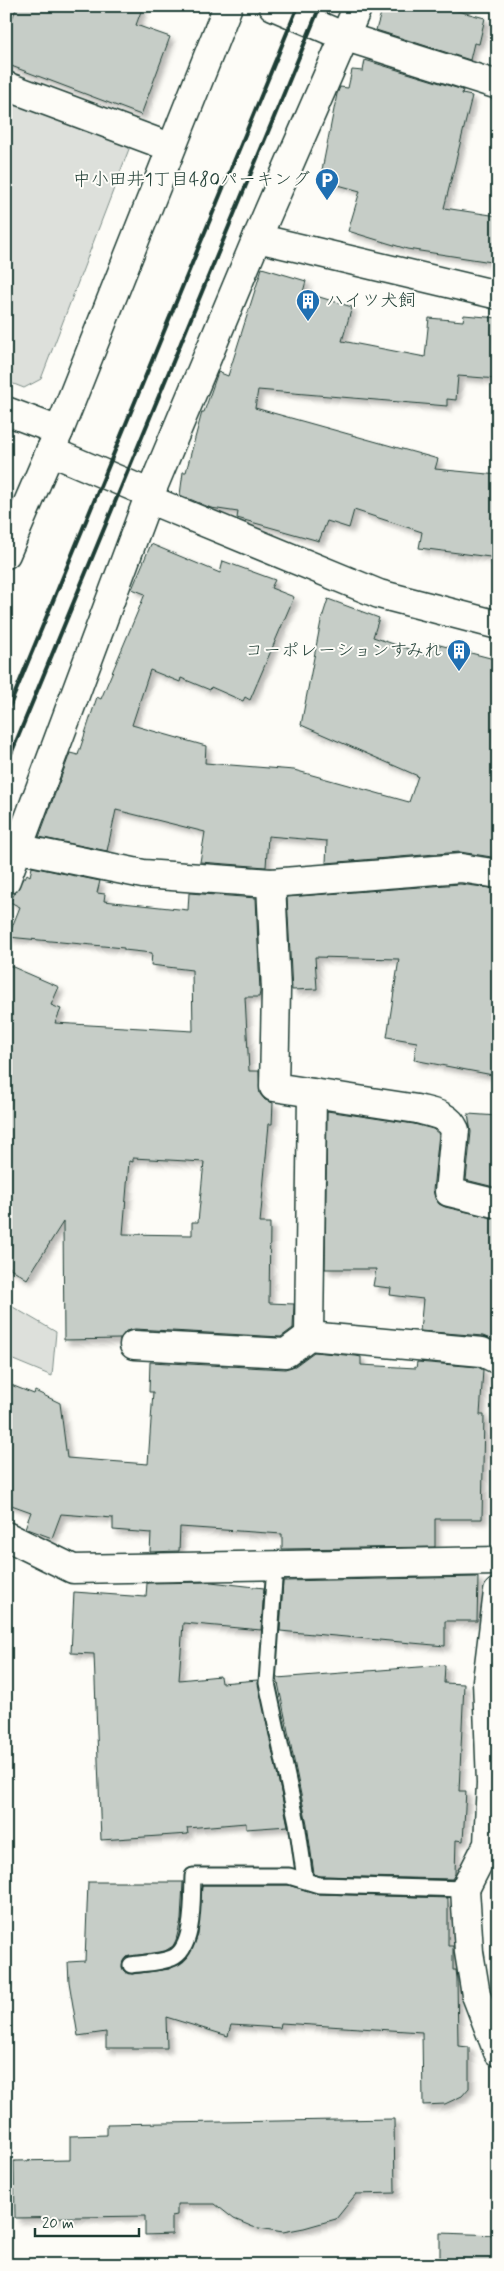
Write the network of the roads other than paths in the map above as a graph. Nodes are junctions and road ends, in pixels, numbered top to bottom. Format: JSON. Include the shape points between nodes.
{"nodes":[{"id":1,"x":228,"y":6,"type":"edge"},
{"id":2,"x":273,"y":6,"type":"edge"},
{"id":3,"x":358,"y":6,"type":"edge"},
{"id":4,"x":343,"y":36,"type":"junction"},
{"id":5,"x":498,"y":85,"type":"edge"},
{"id":6,"x":6,"y":86,"type":"edge"},
{"id":7,"x":170,"y":147,"type":"junction"},
{"id":8,"x":257,"y":238,"type":"junction"},
{"id":9,"x":498,"y":295,"type":"edge"},
{"id":10,"x":6,"y":411,"type":"edge"},
{"id":11,"x":55,"y":441,"type":"junction"},
{"id":12,"x":149,"y":497,"type":"junction"},
{"id":13,"x":6,"y":554,"type":"edge"},
{"id":14,"x":498,"y":625,"type":"edge"},
{"id":15,"x":13,"y":847,"type":"edge"},
{"id":16,"x":498,"y":874,"type":"edge"},
{"id":17,"x":6,"y":880,"type":"edge"},
{"id":18,"x":271,"y":883,"type":"junction"},
{"id":19,"x":312,"y":1093,"type":"junction"},
{"id":20,"x":498,"y":1204,"type":"edge"},
{"id":21,"x":309,"y":1336,"type":"junction"},
{"id":22,"x":134,"y":1344,"type":"dead end"},
{"id":23,"x":498,"y":1360,"type":"edge"},
{"id":24,"x":6,"y":1536,"type":"edge"},
{"id":25,"x":498,"y":1560,"type":"edge"},
{"id":26,"x":274,"y":1564,"type":"junction"},
{"id":27,"x":498,"y":1592,"type":"edge"},
{"id":28,"x":493,"y":1844,"type":"edge"},
{"id":29,"x":305,"y":1880,"type":"junction"},
{"id":30,"x":465,"y":1889,"type":"junction"},
{"id":31,"x":131,"y":1964,"type":"dead end"},
{"id":32,"x":498,"y":2052,"type":"edge"}],
"edges":[{"from":1,"to":7,"type":"street"},
{"from":2,"to":4,"type":"street"},
{"from":3,"to":4,"type":"street"},
{"from":4,"to":5,"type":"street"},
{"from":4,"to":8,"type":"street"},
{"from":6,"to":7,"type":"street"},
{"from":7,"to":11,"type":"street"},
{"from":8,"to":9,"type":"street"},
{"from":8,"to":12,"type":"street"},
{"from":10,"to":11,"type":"street"},
{"from":11,"to":12,"type":"street"},
{"from":11,"to":13,"type":"street"},
{"from":12,"to":14,"type":"street","via":[[379,594]]},
{"from":12,"to":15,"type":"street"},
{"from":15,"to":17,"type":"street"},
{"from":15,"to":18,"type":"street","via":[[143,874]]},
{"from":16,"to":18,"type":"street","via":[[461,868]]},
{"from":18,"to":19,"type":"street","via":[[276,990],[274,1088]]},
{"from":19,"to":20,"type":"street","via":[[417,1109],[451,1122],[455,1130],[449,1192]]},
{"from":19,"to":21,"type":"street"},
{"from":21,"to":22,"type":"street","via":[[286,1353]]},
{"from":21,"to":23,"type":"street","via":[[482,1352]]},
{"from":24,"to":26,"type":"street","via":[[73,1569]]},
{"from":25,"to":26,"type":"street"},
{"from":26,"to":29,"type":"lane","via":[[267,1683],[297,1823]]},
{"from":27,"to":28,"type":"street","via":[[487,1682]]},
{"from":28,"to":30,"type":"street"},
{"from":29,"to":30,"type":"lane","via":[[319,1885]]},
{"from":29,"to":31,"type":"lane","via":[[289,1876],[193,1876],[188,1939],[183,1951],[173,1958]]},
{"from":30,"to":32,"type":"street","via":[[469,1952],[476,1995]]}]}
